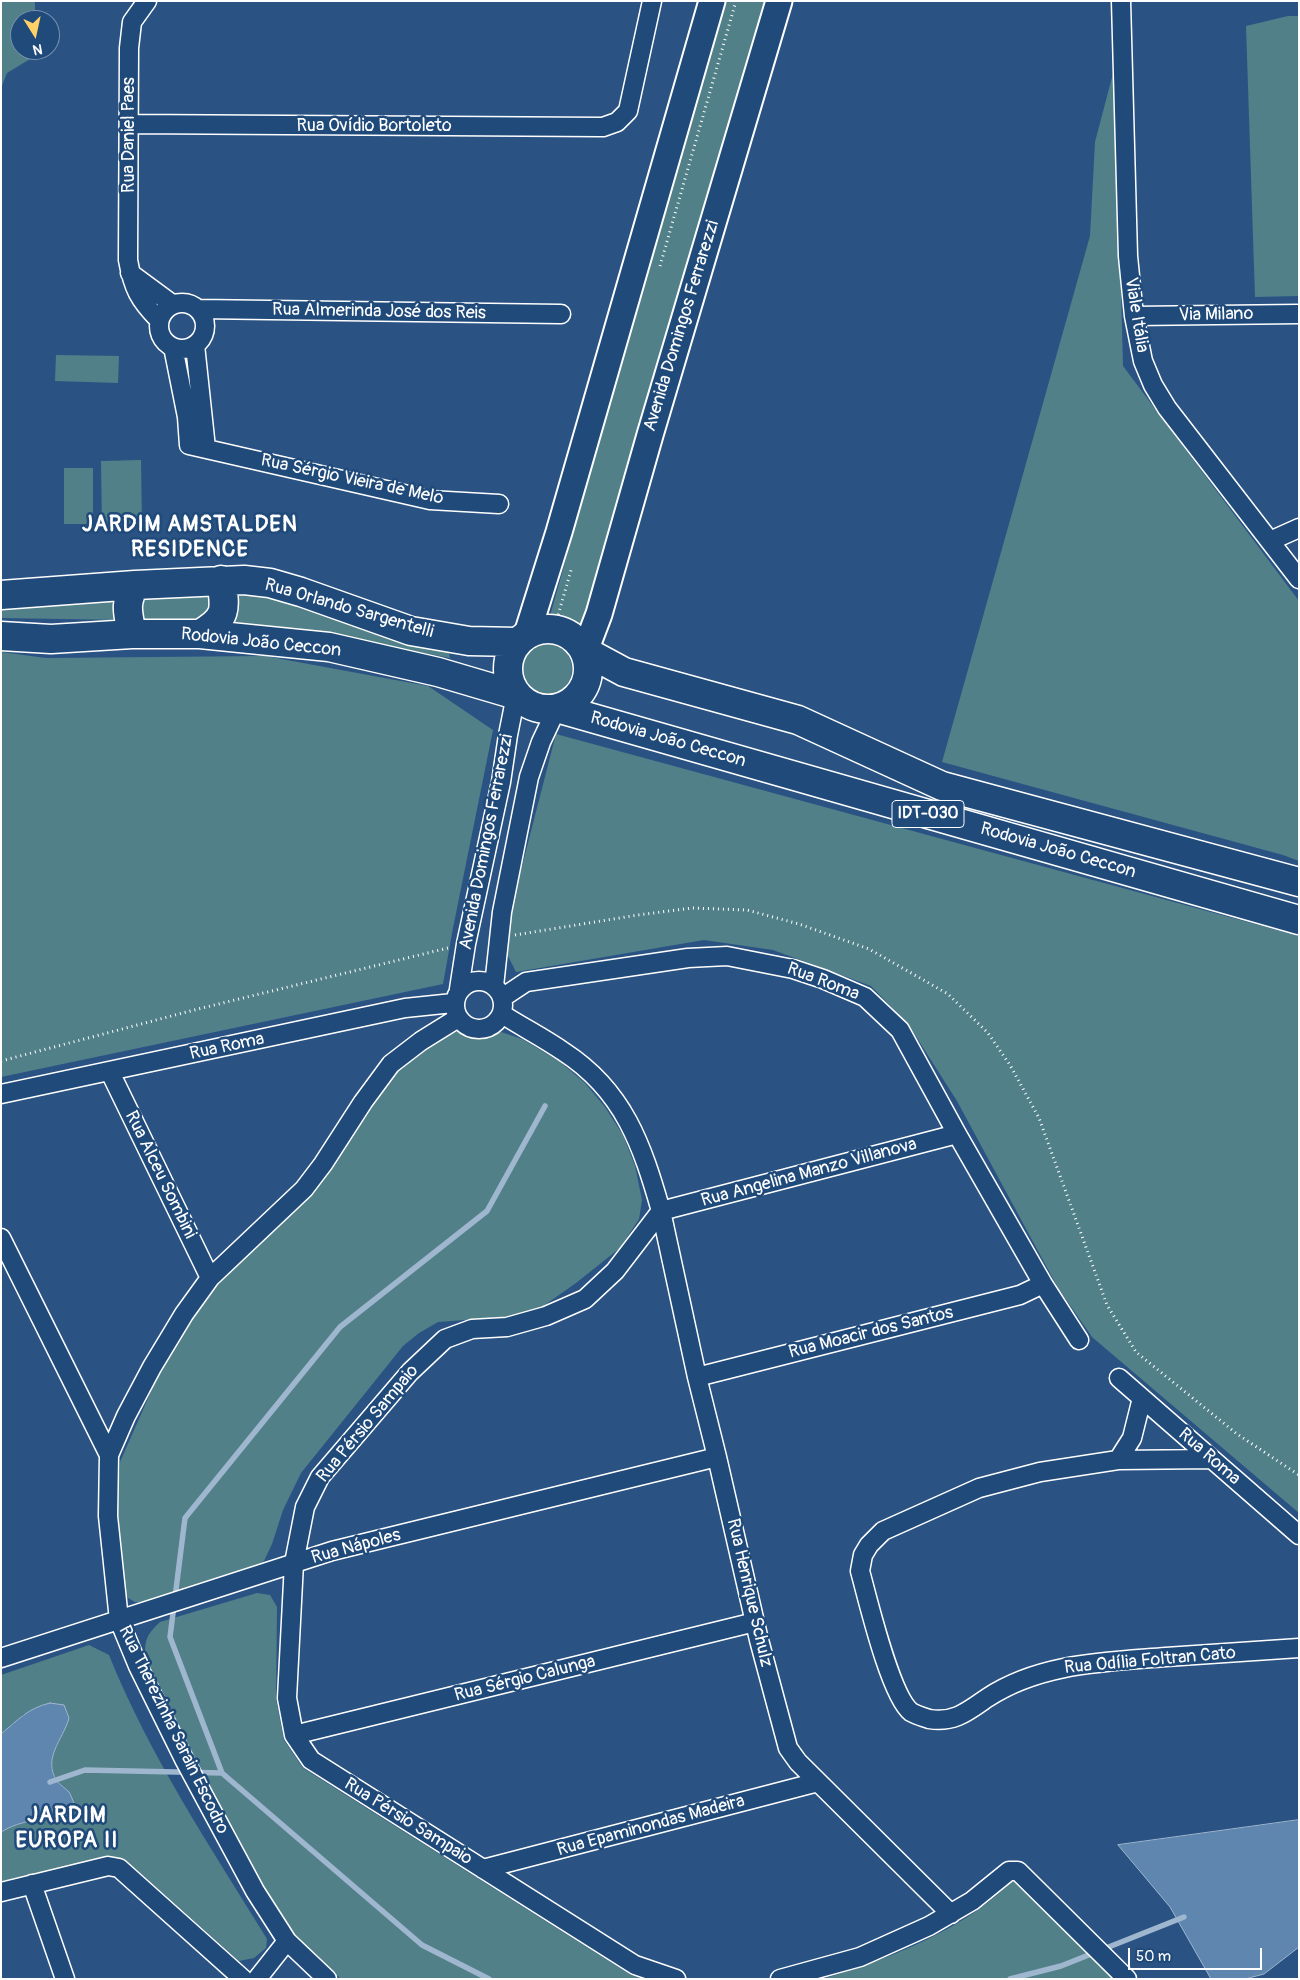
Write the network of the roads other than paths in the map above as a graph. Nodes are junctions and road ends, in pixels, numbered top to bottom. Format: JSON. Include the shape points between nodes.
{"nodes":[{"id":1,"x":147,"y":1,"type":"edge"},
{"id":2,"x":652,"y":1,"type":"edge"},
{"id":3,"x":712,"y":1,"type":"edge"},
{"id":4,"x":779,"y":1,"type":"edge"},
{"id":5,"x":1121,"y":1,"type":"edge"},
{"id":6,"x":129,"y":124,"type":"junction"},
{"id":7,"x":130,"y":273,"type":"junction"},
{"id":8,"x":172,"y":304,"type":"junction"},
{"id":9,"x":198,"y":309,"type":"junction"},
{"id":10,"x":560,"y":314,"type":"dead end"},
{"id":11,"x":1299,"y":314,"type":"edge"},
{"id":12,"x":1134,"y":316,"type":"junction"},
{"id":13,"x":159,"y":320,"type":"junction"},
{"id":14,"x":195,"y":344,"type":"junction"},
{"id":15,"x":173,"y":347,"type":"junction"},
{"id":16,"x":206,"y":448,"type":"junction"},
{"id":17,"x":499,"y":504,"type":"dead end"},
{"id":18,"x":1299,"y":528,"type":"edge"},
{"id":19,"x":1270,"y":541,"type":"junction"},
{"id":20,"x":1299,"y":579,"type":"edge"},
{"id":21,"x":221,"y":580,"type":"junction"},
{"id":22,"x":135,"y":585,"type":"junction"},
{"id":23,"x":1,"y":595,"type":"edge"},
{"id":24,"x":132,"y":634,"type":"junction"},
{"id":25,"x":200,"y":634,"type":"junction"},
{"id":26,"x":1,"y":636,"type":"edge"},
{"id":27,"x":522,"y":638,"type":"junction"},
{"id":28,"x":585,"y":651,"type":"junction"},
{"id":29,"x":516,"y":695,"type":"junction"},
{"id":30,"x":557,"y":708,"type":"junction"},
{"id":31,"x":1299,"y":882,"type":"edge"},
{"id":32,"x":1299,"y":920,"type":"edge"},
{"id":33,"x":499,"y":999,"type":"junction"},
{"id":34,"x":457,"y":1003,"type":"junction"},
{"id":35,"x":110,"y":1072,"type":"junction"},
{"id":36,"x":1,"y":1094,"type":"edge"},
{"id":37,"x":957,"y":1134,"type":"junction"},
{"id":38,"x":661,"y":1211,"type":"junction"},
{"id":39,"x":1,"y":1238,"type":"edge"},
{"id":40,"x":210,"y":1278,"type":"junction"},
{"id":41,"x":1043,"y":1284,"type":"junction"},
{"id":42,"x":1079,"y":1340,"type":"dead end"},
{"id":43,"x":697,"y":1377,"type":"junction"},
{"id":44,"x":1119,"y":1378,"type":"dead end"},
{"id":45,"x":1142,"y":1398,"type":"junction"},
{"id":46,"x":109,"y":1455,"type":"junction"},
{"id":47,"x":717,"y":1457,"type":"junction"},
{"id":48,"x":1211,"y":1458,"type":"junction"},
{"id":49,"x":1118,"y":1460,"type":"junction"},
{"id":50,"x":1299,"y":1535,"type":"edge"},
{"id":51,"x":294,"y":1563,"type":"junction"},
{"id":52,"x":119,"y":1620,"type":"junction"},
{"id":53,"x":755,"y":1622,"type":"junction"},
{"id":54,"x":1299,"y":1648,"type":"edge"},
{"id":55,"x":1,"y":1658,"type":"edge"},
{"id":56,"x":294,"y":1735,"type":"junction"},
{"id":57,"x":818,"y":1782,"type":"junction"},
{"id":58,"x":483,"y":1869,"type":"junction"},
{"id":59,"x":32,"y":1884,"type":"junction"},
{"id":60,"x":1,"y":1892,"type":"edge"},
{"id":61,"x":951,"y":1914,"type":"junction"},
{"id":62,"x":287,"y":1941,"type":"junction"},
{"id":63,"x":65,"y":1979,"type":"edge"},
{"id":64,"x":243,"y":1979,"type":"edge"},
{"id":65,"x":257,"y":1979,"type":"edge"},
{"id":66,"x":327,"y":1979,"type":"edge"},
{"id":67,"x":676,"y":1979,"type":"edge"},
{"id":68,"x":780,"y":1979,"type":"edge"},
{"id":69,"x":1127,"y":1979,"type":"edge"}],
"edges":[{"from":1,"to":6,"type":"street","name":"Rua Daniel Paes","via":[[132,22]]},
{"from":2,"to":6,"type":"street","name":"Rua Ovídio Bortoleto","via":[[628,111],[617,122],[603,127]]},
{"from":3,"to":27,"type":"main road","via":[[559,532]]},
{"from":4,"to":28,"type":"main road","name":"Avenida Domingos Ferrarezzi","via":[[599,614]]},
{"from":5,"to":12,"type":"street","name":"Viale Itália","via":[[1128,256]]},
{"from":6,"to":7,"type":"street","name":"Rua Daniel Paes"},
{"from":7,"to":8,"type":"street"},
{"from":7,"to":13,"type":"street","name":"Rua Daniel Paes","via":[[137,294]]},
{"from":8,"to":9,"type":"street","via":[[186,303]]},
{"from":8,"to":13,"type":"street"},
{"from":9,"to":10,"type":"street","name":"Rua Almerinda José dos Reis"},
{"from":9,"to":14,"type":"street","via":[[203,316],[204,332]]},
{"from":11,"to":12,"type":"street","name":"Via Milano"},
{"from":12,"to":19,"type":"street","name":"Viale Itália","via":[[1143,361],[1166,408]]},
{"from":13,"to":15,"type":"street","via":[[162,339]]},
{"from":14,"to":15,"type":"street","via":[[180,349]]},
{"from":14,"to":16,"type":"street"},
{"from":15,"to":16,"type":"street","name":"Rua Sérgio Vieira de Melo","via":[[187,417],[189,445]]},
{"from":16,"to":17,"type":"street","name":"Rua Sérgio Vieira de Melo","via":[[430,500]]},
{"from":18,"to":19,"type":"street"},
{"from":19,"to":20,"type":"street","name":"Viale Itália"},
{"from":21,"to":22,"type":"main road","name":"Rua Orlando Sargentelli"},
{"from":21,"to":25,"type":"main road","via":[[222,615],[215,625]]},
{"from":21,"to":27,"type":"main road","name":"Rua Orlando Sargentelli","via":[[270,583],[411,631],[469,641]]},
{"from":22,"to":23,"type":"main road","name":"Rua Orlando Sargentelli"},
{"from":22,"to":24,"type":"main road","via":[[128,598],[127,611]]},
{"from":24,"to":25,"type":"main road","name":"Rodovia João Ceccon"},
{"from":24,"to":26,"type":"main road","name":"Rodovia João Ceccon","via":[[51,639]]},
{"from":25,"to":29,"type":"main road","name":"Rodovia João Ceccon","via":[[329,647],[438,672]]},
{"from":27,"to":28,"type":"main road","via":[[542,629],[554,629],[576,640]]},
{"from":27,"to":29,"type":"main road","via":[[507,663],[510,685]]},
{"from":28,"to":30,"type":"main road","via":[[588,674],[585,685],[578,696]]},
{"from":28,"to":31,"type":"main road","name":"Rodovia João Ceccon","number":"IDT-030","via":[[624,672],[798,720],[942,786]]},
{"from":29,"to":30,"type":"main road","via":[[535,707]]},
{"from":29,"to":34,"type":"street","name":"Avenida Domingos Ferrarezzi","via":[[502,782],[466,944]]},
{"from":30,"to":32,"type":"main road","name":"Rodovia João Ceccon","number":"IDT-030"},
{"from":30,"to":33,"type":"street","name":"Avenida Domingos Ferrarezzi","via":[[529,777],[502,912],[498,937]]},
{"from":33,"to":34,"type":"street","name":"Rua Roma","via":[[489,983],[478,980],[466,984]]},
{"from":33,"to":34,"type":"street","name":"Rua Roma","via":[[498,1020],[485,1028],[469,1028]]},
{"from":33,"to":37,"type":"street","name":"Rua Roma","via":[[526,982],[688,958],[727,956],[793,969],[865,997],[900,1030]]},
{"from":33,"to":38,"type":"street","via":[[528,1030],[565,1052],[593,1075],[616,1101],[635,1133]]},
{"from":34,"to":35,"type":"street","name":"Rua Roma","via":[[404,1008]]},
{"from":34,"to":40,"type":"street","name":"Rua Therezinha Sarain Escodro","via":[[421,1041],[391,1064],[304,1189]]},
{"from":35,"to":36,"type":"street","name":"Rua Roma"},
{"from":35,"to":40,"type":"street","name":"Rua Alceu Sombini"},
{"from":37,"to":38,"type":"street","name":"Rua Angelina Manzo Villanova"},
{"from":37,"to":41,"type":"street","name":"Rua Roma"},
{"from":38,"to":43,"type":"street","name":"Rua Henrique Schulz"},
{"from":38,"to":51,"type":"street","name":"Rua Pérsio Sampaio","via":[[616,1271],[585,1299],[546,1316],[507,1327],[472,1329],[445,1339],[426,1356],[320,1477],[305,1507]]},
{"from":39,"to":46,"type":"street"},
{"from":40,"to":46,"type":"street","name":"Rua Therezinha Sarain Escodro","via":[[152,1366]]},
{"from":41,"to":42,"type":"street","name":"Rua Roma"},
{"from":41,"to":43,"type":"street","name":"Rua Moacir dos Santos","via":[[1020,1295]]},
{"from":43,"to":47,"type":"street","name":"Rua Henrique Schulz"},
{"from":44,"to":45,"type":"street","name":"Rua Roma"},
{"from":45,"to":48,"type":"street","name":"Rua Roma"},
{"from":45,"to":49,"type":"street","via":[[1132,1438]]},
{"from":46,"to":52,"type":"street","name":"Rua Therezinha Sarain Escodro","via":[[108,1516]]},
{"from":47,"to":51,"type":"street","name":"Rua Nápoles"},
{"from":47,"to":53,"type":"street","name":"Rua Henrique Schulz"},
{"from":48,"to":49,"type":"street"},
{"from":48,"to":50,"type":"street","name":"Rua Roma"},
{"from":49,"to":54,"type":"street","name":"Rua Odília Foltran Cato","via":[[1040,1472],[979,1488],[883,1531],[869,1545],[860,1571],[892,1682],[912,1712],[923,1718],[951,1719],[997,1692],[1066,1666]]},
{"from":51,"to":52,"type":"street","name":"Rua Nápoles"},
{"from":51,"to":56,"type":"street","name":"Rua Pérsio Sampaio","via":[[286,1698]]},
{"from":52,"to":55,"type":"street","name":"Rua Nápoles"},
{"from":52,"to":62,"type":"street","name":"Rua Therezinha Sarain Escodro","via":[[138,1666],[197,1784],[255,1891]]},
{"from":53,"to":56,"type":"street","name":"Rua Sérgio Calunga"},
{"from":53,"to":57,"type":"street","name":"Rua Henrique Schulz","via":[[788,1748]]},
{"from":56,"to":58,"type":"street","name":"Rua Pérsio Sampaio","via":[[311,1760]]},
{"from":57,"to":58,"type":"street","name":"Rua Epaminondas Madeira"},
{"from":57,"to":61,"type":"street","name":"Rua Henrique Schulz"},
{"from":58,"to":67,"type":"street","name":"Rua Pérsio Sampaio","via":[[635,1965]]},
{"from":59,"to":60,"type":"street"},
{"from":59,"to":63,"type":"street"},
{"from":59,"to":64,"type":"street","via":[[108,1866],[119,1868]]},
{"from":61,"to":68,"type":"street","via":[[860,1956]]},
{"from":61,"to":69,"type":"street","via":[[1008,1871],[1018,1871]]},
{"from":62,"to":65,"type":"street"},
{"from":62,"to":66,"type":"street","name":"Rua Therezinha Sarain Escodro"}]}
